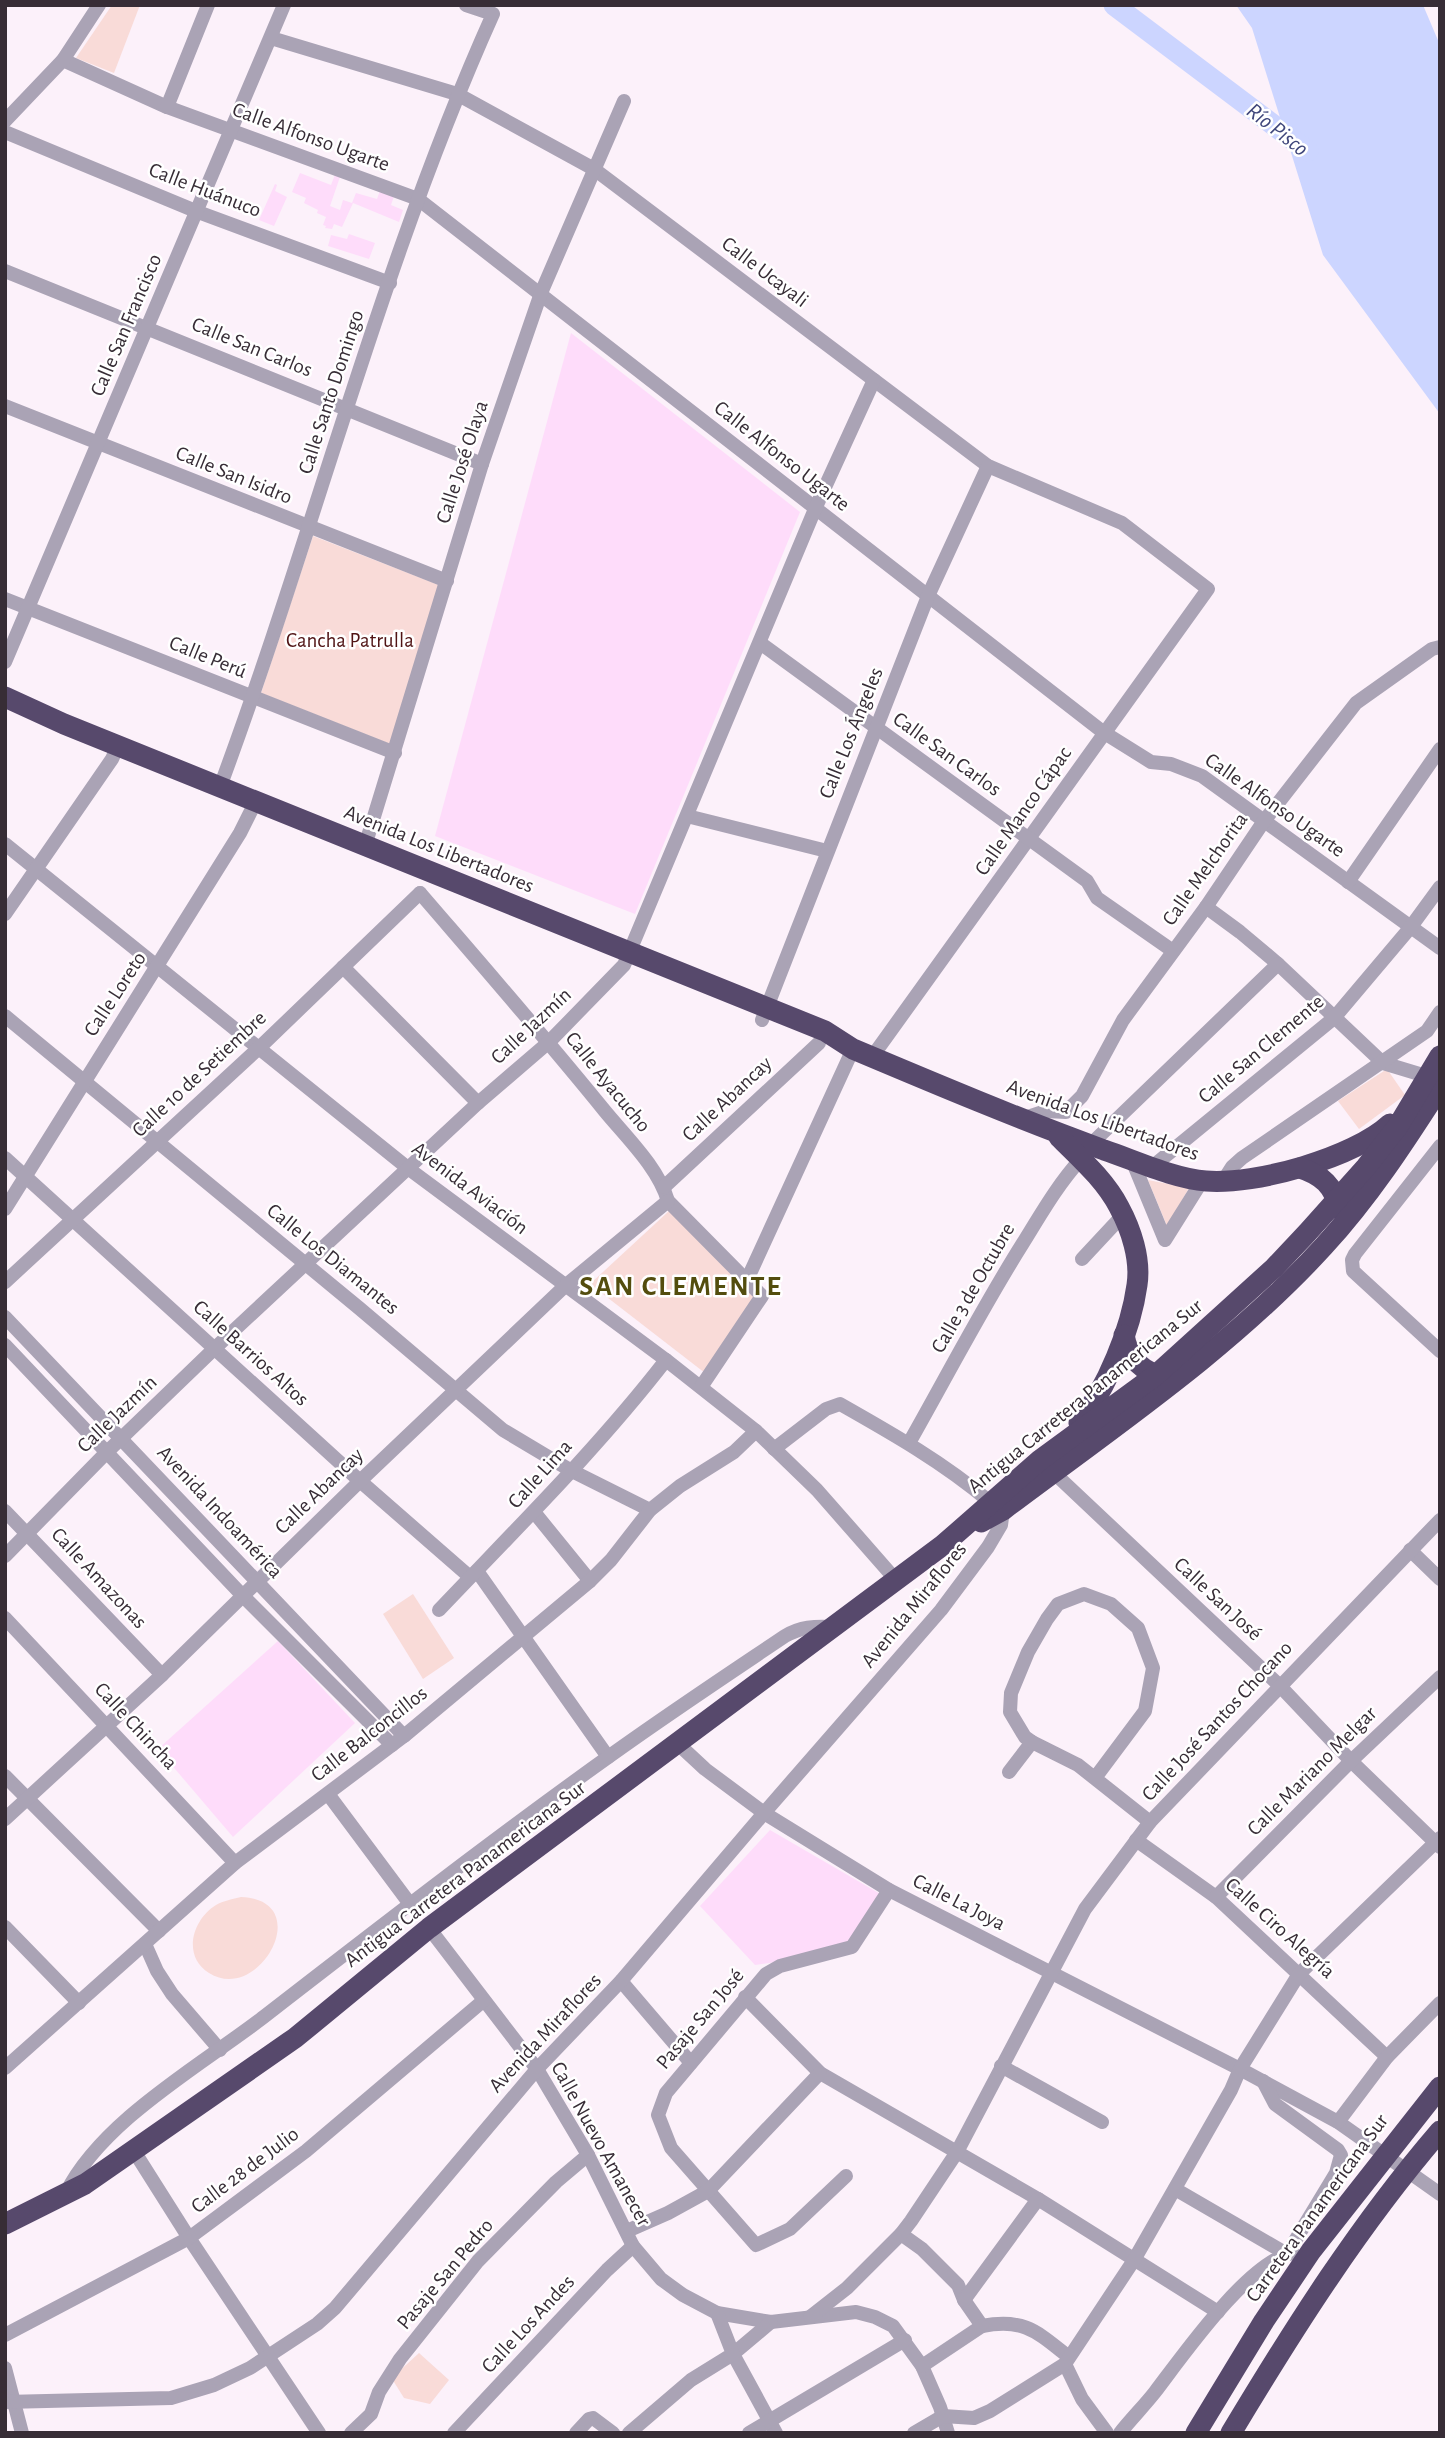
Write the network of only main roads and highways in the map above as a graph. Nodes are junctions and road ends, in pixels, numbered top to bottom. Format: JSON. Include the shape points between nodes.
{"nodes":[{"id":1,"x":5,"y":697,"type":"edge"},
{"id":2,"x":5,"y":713,"type":"edge"},
{"id":3,"x":115,"y":752,"type":"junction"},
{"id":4,"x":253,"y":808,"type":"junction"},
{"id":5,"x":423,"y":883,"type":"junction"},
{"id":6,"x":764,"y":1014,"type":"junction"},
{"id":7,"x":862,"y":1053,"type":"junction"},
{"id":8,"x":1440,"y":1056,"type":"edge"},
{"id":9,"x":1433,"y":1082,"type":"edge"},
{"id":10,"x":1411,"y":1102,"type":"junction"},
{"id":11,"x":1091,"y":1151,"type":"junction"},
{"id":12,"x":1300,"y":1168,"type":"junction"},
{"id":13,"x":1337,"y":1199,"type":"junction"},
{"id":14,"x":1343,"y":1224,"type":"junction"},
{"id":15,"x":1125,"y":1335,"type":"junction"},
{"id":16,"x":1156,"y":1375,"type":"junction"},
{"id":17,"x":1178,"y":1379,"type":"junction"},
{"id":18,"x":1064,"y":1443,"type":"junction"},
{"id":19,"x":997,"y":1506,"type":"junction"},
{"id":20,"x":1440,"y":2088,"type":"edge"},
{"id":21,"x":1437,"y":2133,"type":"edge"},
{"id":22,"x":6,"y":2221,"type":"edge"},
{"id":23,"x":1196,"y":2433,"type":"edge"},
{"id":24,"x":1230,"y":2433,"type":"edge"}],
"edges":[{"from":1,"to":3,"type":"highway","name":"Avenida Los Libertadores"},
{"from":2,"to":3,"type":"highway","name":"Avenida Los Libertadores"},
{"from":3,"to":4,"type":"highway","name":"Avenida Los Libertadores"},
{"from":3,"to":4,"type":"highway","name":"Avenida Los Libertadores","via":[[220,787]]},
{"from":4,"to":5,"type":"highway","name":"Avenida Los Libertadores"},
{"from":4,"to":5,"type":"highway","name":"Avenida Los Libertadores","via":[[365,846]]},
{"from":5,"to":6,"type":"highway","name":"Avenida Los Libertadores"},
{"from":6,"to":7,"type":"highway","name":"Avenida Los Libertadores","via":[[819,1043]]},
{"from":6,"to":7,"type":"highway","name":"Avenida Los Libertadores","via":[[825,1031]]},
{"from":7,"to":11,"type":"highway","name":"Avenida Los Libertadores"},
{"from":8,"to":9,"type":"highway","name":"Antigua Carretera Panamericana Sur"},
{"from":9,"to":10,"type":"highway","name":"Antigua Carretera Panamericana Sur"},
{"from":9,"to":14,"type":"highway","name":"Antigua Carretera Panamericana Sur","via":[[1397,1155]]},
{"from":10,"to":12,"type":"highway","name":"Avenida Los Libertadores","via":[[1367,1141]]},
{"from":10,"to":13,"type":"highway","name":"Antigua Carretera Panamericana Sur","via":[[1398,1126]]},
{"from":11,"to":12,"type":"highway","name":"Avenida Los Libertadores","via":[[1213,1181]]},
{"from":11,"to":15,"type":"highway","via":[[1135,1244],[1138,1283]]},
{"from":12,"to":13,"type":"highway","via":[[1323,1178]]},
{"from":13,"to":14,"type":"highway"},
{"from":13,"to":16,"type":"highway","name":"Antigua Carretera Panamericana Sur","via":[[1275,1268]]},
{"from":14,"to":17,"type":"highway","name":"Antigua Carretera Panamericana Sur","via":[[1289,1282]]},
{"from":15,"to":16,"type":"highway","via":[[1133,1357]]},
{"from":15,"to":18,"type":"highway","via":[[1092,1406]]},
{"from":16,"to":17,"type":"highway"},
{"from":16,"to":18,"type":"highway","name":"Antigua Carretera Panamericana Sur"},
{"from":17,"to":19,"type":"highway","name":"Antigua Carretera Panamericana Sur","via":[[1053,1472]]},
{"from":18,"to":19,"type":"highway","name":"Antigua Carretera Panamericana Sur"},
{"from":19,"to":22,"type":"highway","name":"Antigua Carretera Panamericana Sur","via":[[429,1928],[295,2038],[85,2184]]},
{"from":20,"to":23,"type":"highway","name":"Carretera Panamericana Sur","via":[[1312,2250]]},
{"from":21,"to":24,"type":"highway","via":[[1289,2337]]}]}
